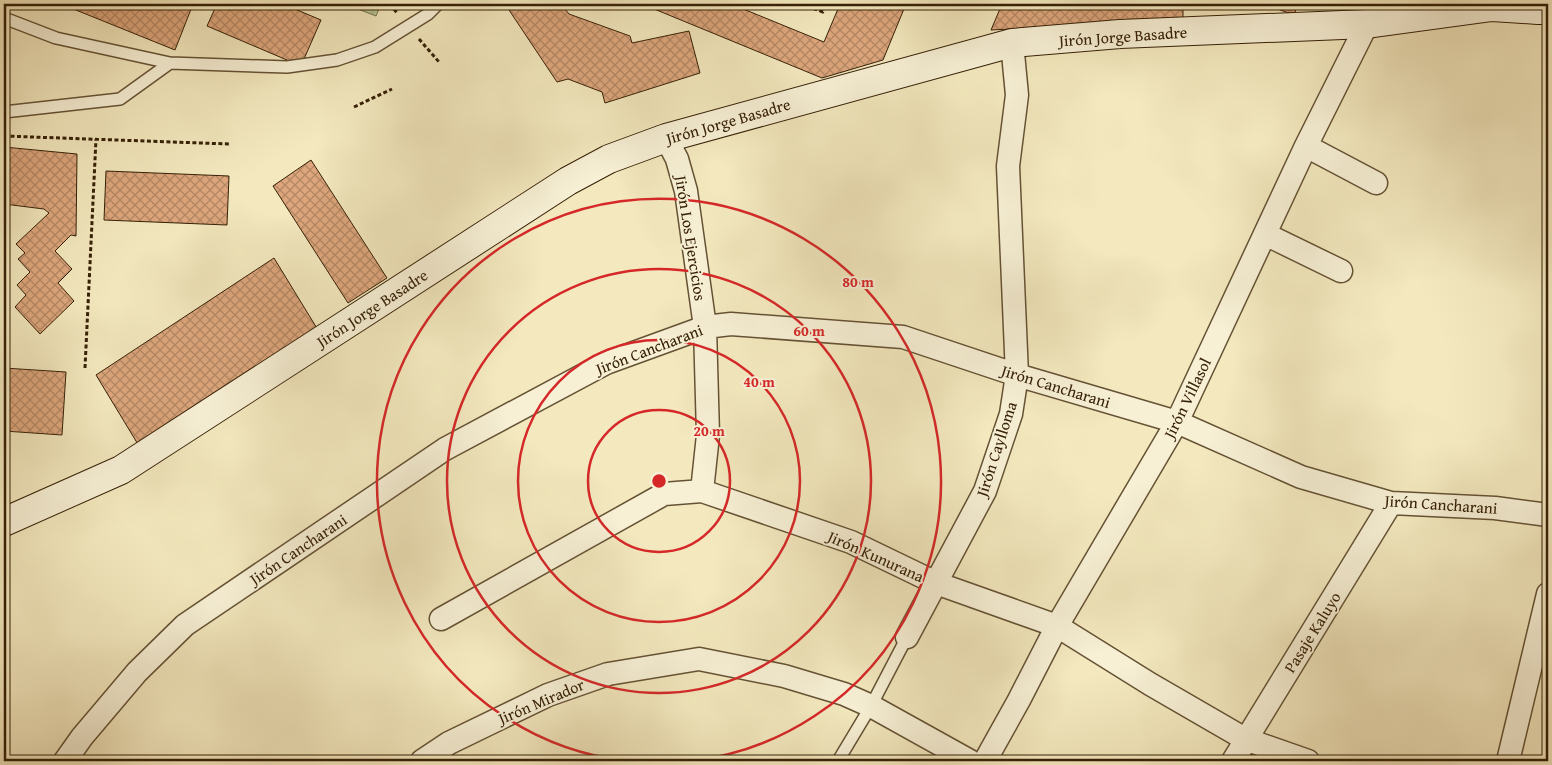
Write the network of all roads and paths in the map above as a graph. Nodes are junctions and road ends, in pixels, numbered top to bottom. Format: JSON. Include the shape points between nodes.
{"nodes":[{"id":1,"x":438,"y":4,"type":"edge"},
{"id":2,"x":801,"y":4,"type":"edge"},
{"id":3,"x":827,"y":4,"type":"edge"},
{"id":4,"x":1488,"y":5,"type":"edge"},
{"id":5,"x":1545,"y":12,"type":"edge"},
{"id":6,"x":4,"y":18,"type":"edge"},
{"id":7,"x":1367,"y":24,"type":"junction"},
{"id":8,"x":1012,"y":43,"type":"junction"},
{"id":9,"x":170,"y":63,"type":"junction"},
{"id":10,"x":392,"y":88,"type":"dead end"},
{"id":11,"x":354,"y":107,"type":"dead end"},
{"id":12,"x":4,"y":112,"type":"edge"},
{"id":13,"x":4,"y":136,"type":"edge"},
{"id":14,"x":666,"y":138,"type":"junction"},
{"id":15,"x":96,"y":139,"type":"junction"},
{"id":16,"x":229,"y":144,"type":"dead end"},
{"id":17,"x":1306,"y":146,"type":"junction"},
{"id":18,"x":1376,"y":183,"type":"dead end"},
{"id":19,"x":1265,"y":234,"type":"junction"},
{"id":20,"x":1341,"y":271,"type":"dead end"},
{"id":21,"x":705,"y":327,"type":"junction"},
{"id":22,"x":86,"y":368,"type":"dead end"},
{"id":23,"x":1017,"y":375,"type":"junction"},
{"id":24,"x":1177,"y":422,"type":"junction"},
{"id":25,"x":702,"y":491,"type":"junction"},
{"id":26,"x":1392,"y":503,"type":"junction"},
{"id":27,"x":1548,"y":515,"type":"edge"},
{"id":28,"x":4,"y":522,"type":"edge"},
{"id":29,"x":936,"y":583,"type":"junction"},
{"id":30,"x":1548,"y":594,"type":"edge"},
{"id":31,"x":441,"y":619,"type":"dead end"},
{"id":32,"x":1057,"y":626,"type":"junction"},
{"id":33,"x":907,"y":637,"type":"joint"},
{"id":34,"x":870,"y":706,"type":"junction"},
{"id":35,"x":1245,"y":740,"type":"junction"},
{"id":36,"x":66,"y":761,"type":"edge"},
{"id":37,"x":422,"y":761,"type":"edge"},
{"id":38,"x":838,"y":761,"type":"edge"},
{"id":39,"x":970,"y":761,"type":"edge"},
{"id":40,"x":985,"y":761,"type":"edge"},
{"id":41,"x":1233,"y":761,"type":"edge"},
{"id":42,"x":1308,"y":761,"type":"edge"},
{"id":43,"x":1508,"y":761,"type":"edge"}],
"edges":[{"from":1,"to":9,"type":"lane","via":[[428,14],[375,47],[337,60],[287,68]]},
{"from":2,"to":3,"type":"path","via":[[824,12]]},
{"from":4,"to":5,"type":"street","name":"Jirón Jorge Basadre"},
{"from":4,"to":7,"type":"street","name":"Jirón Jorge Basadre"},
{"from":6,"to":9,"type":"lane","via":[[56,38]]},
{"from":7,"to":8,"type":"street","name":"Jirón Jorge Basadre","via":[[1120,34]]},
{"from":7,"to":17,"type":"street","name":"Jirón Villasol"},
{"from":8,"to":14,"type":"street","name":"Jirón Jorge Basadre"},
{"from":8,"to":23,"type":"street","name":"Jirón Caylloma","via":[[1017,95],[1008,166]]},
{"from":9,"to":12,"type":"lane","via":[[120,99]]},
{"from":10,"to":11,"type":"path"},
{"from":13,"to":15,"type":"path"},
{"from":14,"to":21,"type":"street","name":"Jirón Los Ejercicios","via":[[677,159],[686,191]]},
{"from":14,"to":28,"type":"street","name":"Jirón Jorge Basadre","via":[[608,159],[568,181],[122,470]]},
{"from":15,"to":16,"type":"path"},
{"from":15,"to":22,"type":"path"},
{"from":17,"to":18,"type":"street"},
{"from":17,"to":19,"type":"street","name":"Jirón Villasol"},
{"from":19,"to":20,"type":"street"},
{"from":19,"to":24,"type":"street","name":"Jirón Villasol"},
{"from":21,"to":23,"type":"street","name":"Jirón Cancharani","via":[[731,324],[903,337]]},
{"from":21,"to":25,"type":"street","name":"Jirón Los Ejercicios","via":[[708,435]]},
{"from":21,"to":36,"type":"street","name":"Jirón Cancharani","via":[[606,363],[445,450],[185,626],[137,672]]},
{"from":23,"to":24,"type":"street","name":"Jirón Cancharani"},
{"from":23,"to":29,"type":"street","name":"Jirón Caylloma","via":[[1011,414],[985,491]]},
{"from":24,"to":26,"type":"street","name":"Jirón Cancharani","via":[[1301,477]]},
{"from":24,"to":32,"type":"street","name":"Jirón Villasol"},
{"from":25,"to":29,"type":"street","name":"Jirón Kunurana","via":[[851,542]]},
{"from":25,"to":31,"type":"street","name":"Jirón Kunurana","via":[[664,494]]},
{"from":26,"to":27,"type":"street","name":"Jirón Cancharani","via":[[1495,508]]},
{"from":26,"to":35,"type":"street","name":"Pasaje Kaluyo"},
{"from":29,"to":32,"type":"street","name":"Jirón Kunurana"},
{"from":29,"to":33,"type":"street","name":"Jirón Caylloma"},
{"from":30,"to":43,"type":"street"},
{"from":32,"to":35,"type":"street","name":"Jirón Kunurana"},
{"from":32,"to":40,"type":"street","name":"Jirón Villasol"},
{"from":33,"to":34,"type":"lane","name":"Jirón Caylloma"},
{"from":34,"to":37,"type":"street","name":"Jirón Mirador","via":[[844,694],[784,676],[699,659],[608,674],[548,695],[448,743]]},
{"from":34,"to":38,"type":"lane","name":"Jirón Caylloma"},
{"from":34,"to":39,"type":"street","name":"Jirón Mirador"},
{"from":35,"to":41,"type":"street","name":"Pasaje Kaluyo"},
{"from":35,"to":42,"type":"street","name":"Jirón Kunurana"}]}
